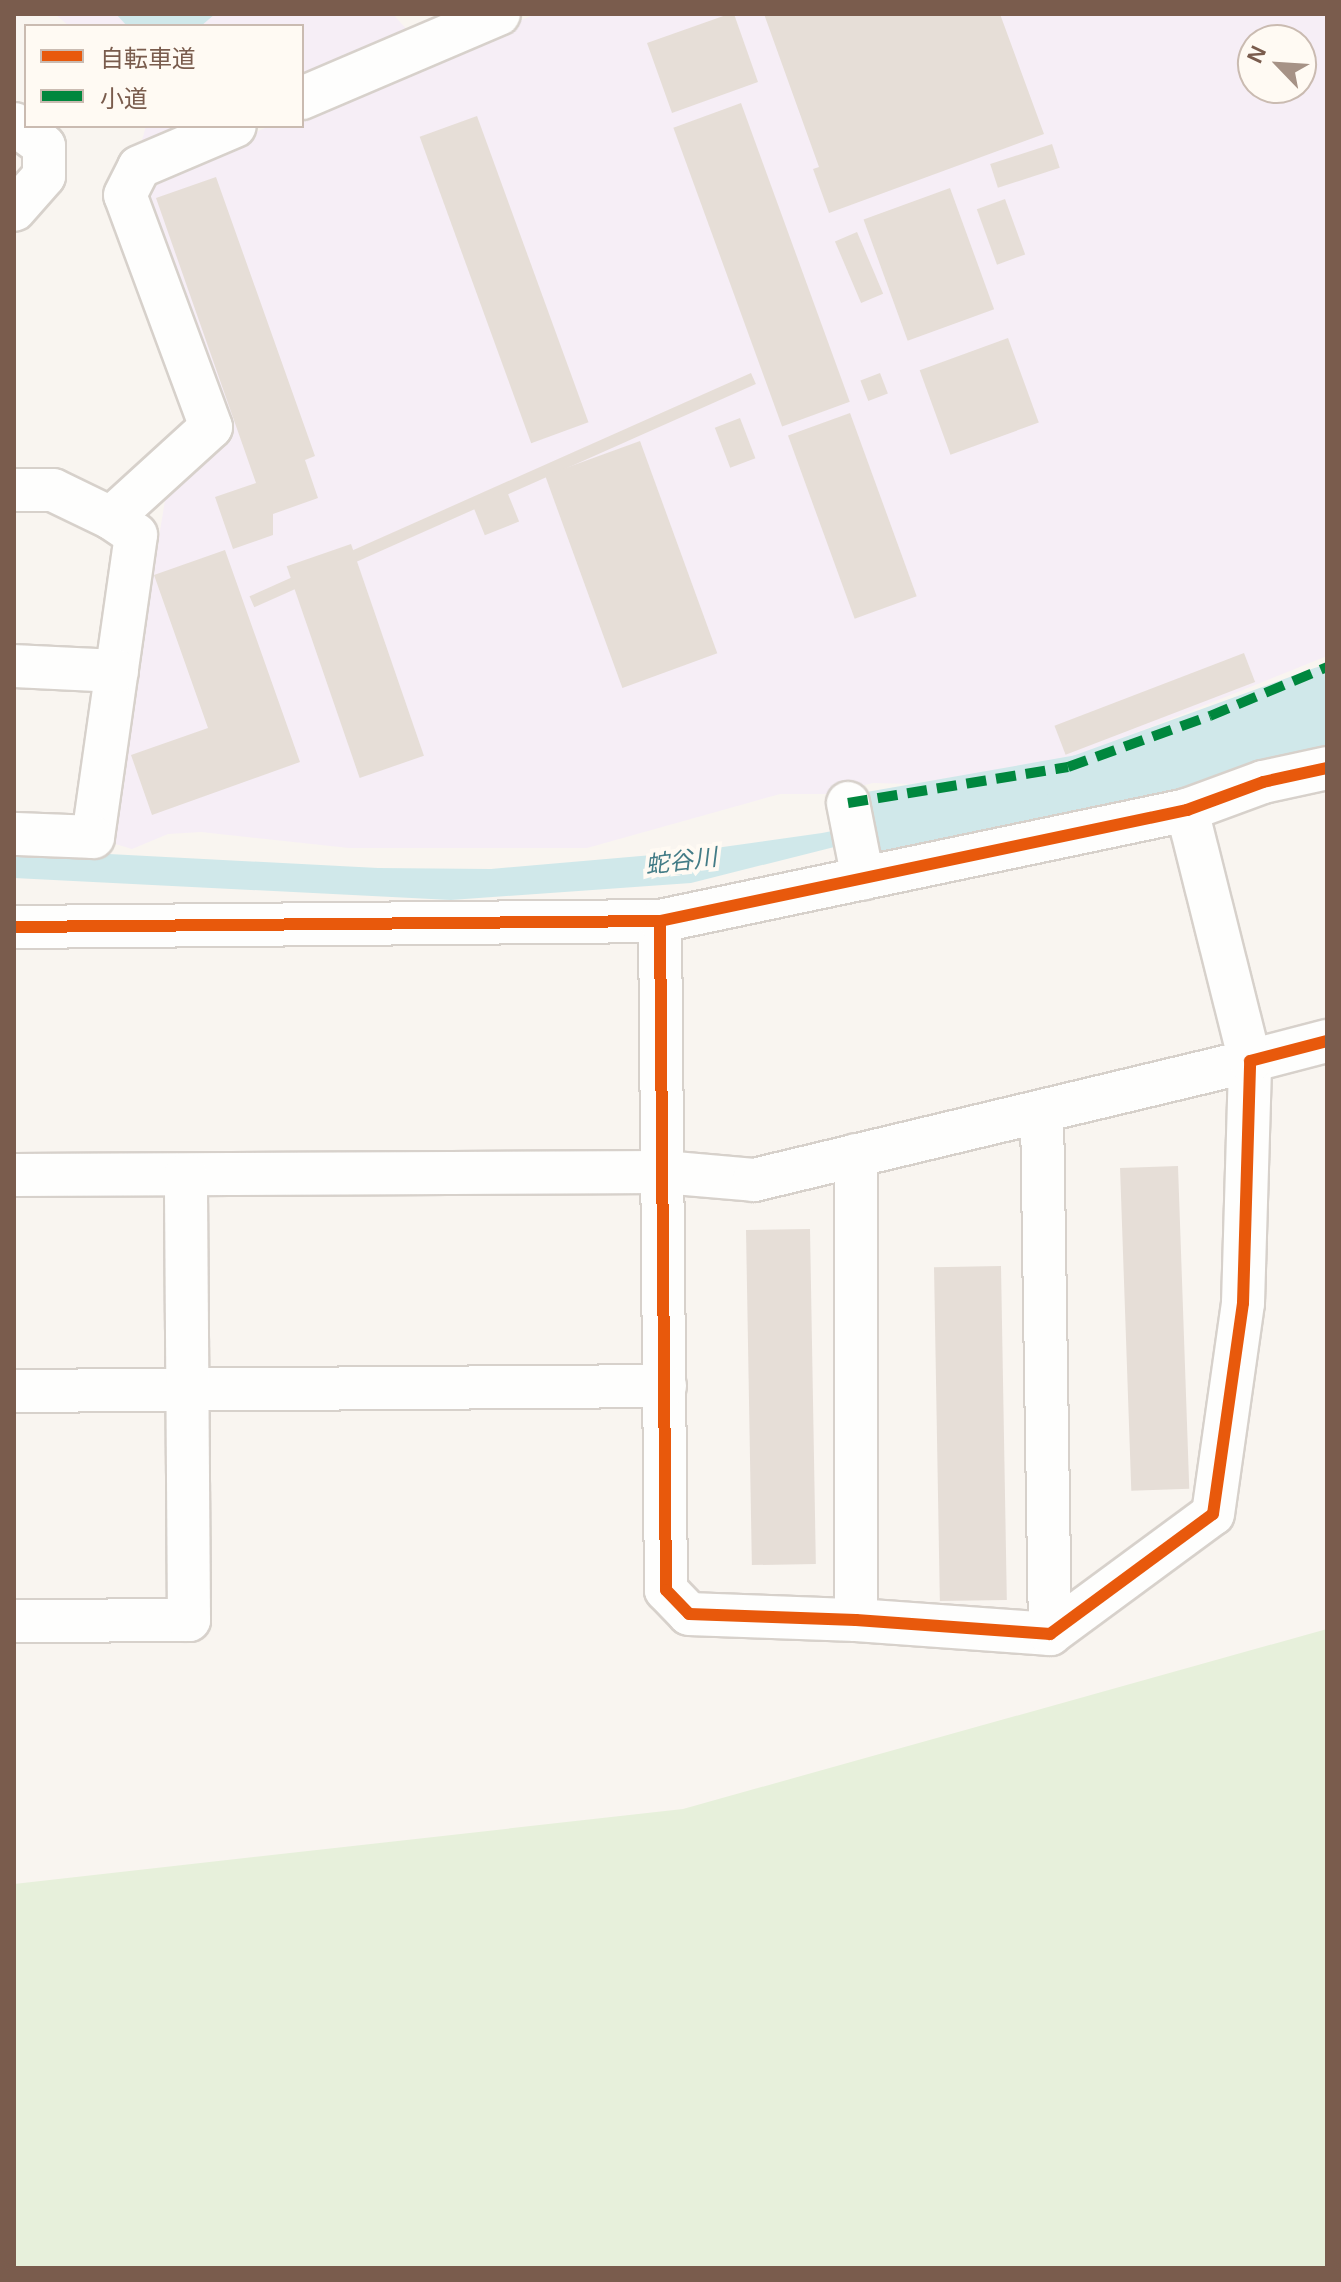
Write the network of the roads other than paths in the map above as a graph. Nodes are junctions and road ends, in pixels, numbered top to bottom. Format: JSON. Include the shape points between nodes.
{"nodes":[{"id":1,"x":499,"y":14,"type":"edge"},
{"id":2,"x":304,"y":97,"type":"edge"},
{"id":3,"x":14,"y":124,"type":"edge"},
{"id":4,"x":230,"y":128,"type":"edge"},
{"id":5,"x":14,"y":210,"type":"edge"},
{"id":6,"x":14,"y":490,"type":"edge"},
{"id":7,"x":111,"y":518,"type":"junction"},
{"id":8,"x":14,"y":666,"type":"edge"},
{"id":9,"x":117,"y":671,"type":"junction"},
{"id":10,"x":1327,"y":768,"type":"edge"},
{"id":11,"x":850,"y":809,"type":"dead end"},
{"id":12,"x":1187,"y":810,"type":"junction"},
{"id":13,"x":14,"y":834,"type":"edge"},
{"id":14,"x":863,"y":877,"type":"junction"},
{"id":15,"x":660,"y":921,"type":"junction"},
{"id":16,"x":14,"y":927,"type":"edge"},
{"id":17,"x":1327,"y":1041,"type":"edge"},
{"id":18,"x":1250,"y":1061,"type":"junction"},
{"id":19,"x":1042,"y":1112,"type":"junction"},
{"id":20,"x":856,"y":1155,"type":"junction"},
{"id":21,"x":663,"y":1172,"type":"junction"},
{"id":22,"x":14,"y":1175,"type":"edge"},
{"id":23,"x":186,"y":1175,"type":"junction"},
{"id":24,"x":665,"y":1386,"type":"junction"},
{"id":25,"x":187,"y":1390,"type":"junction"},
{"id":26,"x":14,"y":1391,"type":"edge"},
{"id":27,"x":856,"y":1620,"type":"junction"},
{"id":28,"x":14,"y":1621,"type":"edge"},
{"id":29,"x":1050,"y":1634,"type":"junction"}],
"edges":[{"from":1,"to":2,"type":"street"},
{"from":3,"to":5,"type":"street","via":[[44,146],[44,176]]},
{"from":4,"to":7,"type":"street","via":[[139,167],[125,195],[211,427]]},
{"from":6,"to":7,"type":"street","via":[[53,490]]},
{"from":7,"to":9,"type":"street","via":[[136,535]]},
{"from":8,"to":9,"type":"street"},
{"from":9,"to":13,"type":"street","via":[[93,837]]},
{"from":10,"to":12,"type":"street","via":[[1263,782]]},
{"from":11,"to":14,"type":"street"},
{"from":12,"to":14,"type":"street"},
{"from":12,"to":18,"type":"street"},
{"from":14,"to":15,"type":"street"},
{"from":15,"to":16,"type":"street"},
{"from":15,"to":21,"type":"street"},
{"from":17,"to":18,"type":"street"},
{"from":18,"to":19,"type":"street"},
{"from":18,"to":29,"type":"street","via":[[1243,1303],[1213,1514]]},
{"from":19,"to":20,"type":"street"},
{"from":19,"to":29,"type":"street"},
{"from":20,"to":21,"type":"street","via":[[754,1180]]},
{"from":20,"to":27,"type":"street"},
{"from":21,"to":23,"type":"street"},
{"from":21,"to":24,"type":"street"},
{"from":22,"to":23,"type":"street"},
{"from":23,"to":25,"type":"street"},
{"from":24,"to":25,"type":"street"},
{"from":24,"to":27,"type":"street","via":[[666,1590],[689,1614]]},
{"from":25,"to":26,"type":"street"},
{"from":25,"to":28,"type":"street","via":[[189,1620]]},
{"from":27,"to":29,"type":"street"}]}
